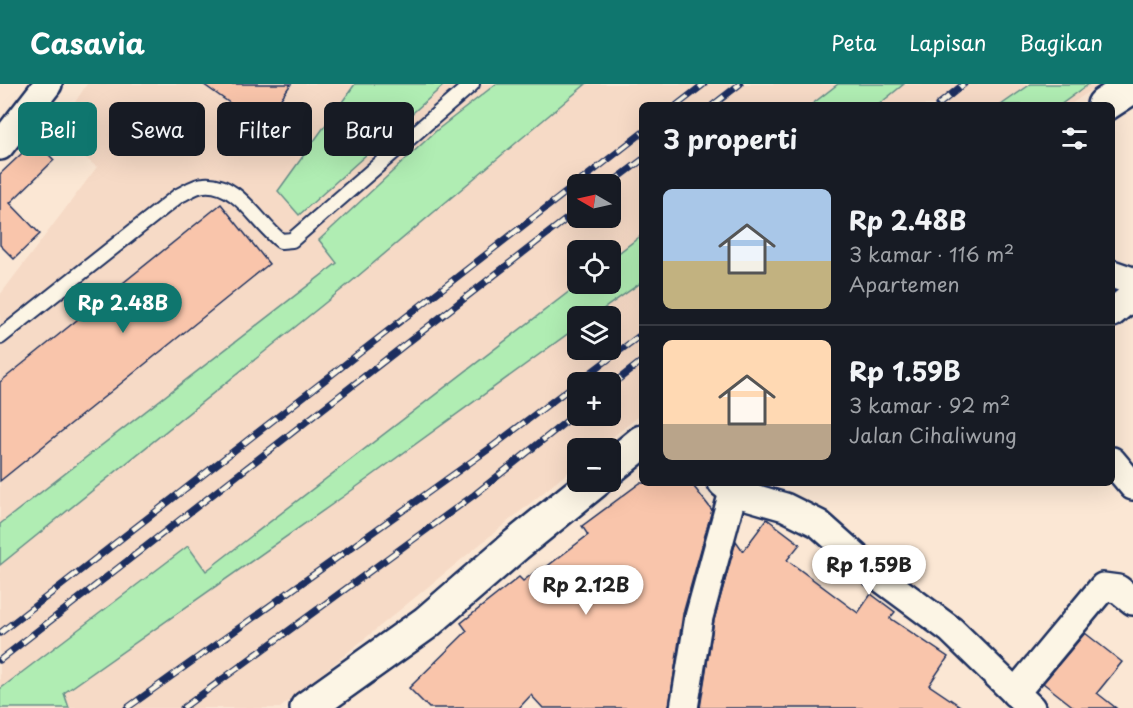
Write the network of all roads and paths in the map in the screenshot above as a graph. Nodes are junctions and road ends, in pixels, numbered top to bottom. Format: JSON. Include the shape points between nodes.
{"nodes":[{"id":1,"x":48,"y":84,"type":"edge"},
{"id":2,"x":472,"y":84,"type":"edge"},
{"id":3,"x":1133,"y":86,"type":"edge"},
{"id":4,"x":1109,"y":102,"type":"edge"},
{"id":5,"x":0,"y":146,"type":"edge"},
{"id":6,"x":1115,"y":275,"type":"edge"},
{"id":7,"x":1133,"y":285,"type":"edge"},
{"id":8,"x":1133,"y":291,"type":"edge"},
{"id":9,"x":1115,"y":311,"type":"edge"},
{"id":10,"x":0,"y":338,"type":"edge"},
{"id":11,"x":639,"y":444,"type":"edge"},
{"id":12,"x":621,"y":459,"type":"edge"},
{"id":13,"x":1115,"y":465,"type":"edge"},
{"id":14,"x":1133,"y":486,"type":"edge"},
{"id":15,"x":727,"y":488,"type":"edge"},
{"id":16,"x":582,"y":492,"type":"edge"},
{"id":17,"x":1133,"y":601,"type":"edge"},
{"id":18,"x":1025,"y":704,"type":"edge"},
{"id":19,"x":307,"y":708,"type":"edge"},
{"id":20,"x":684,"y":708,"type":"edge"}],
"edges":[{"from":1,"to":5,"type":"street"},
{"from":2,"to":10,"type":"lane","via":[[292,240],[281,242],[243,202],[224,189],[204,185],[178,196]]},
{"from":3,"to":4,"type":"highway"},
{"from":6,"to":7,"type":"street","via":[[1132,280]]},
{"from":8,"to":9,"type":"street"},
{"from":11,"to":12,"type":"highway"},
{"from":13,"to":14,"type":"street"},
{"from":15,"to":18,"type":"street","via":[[785,507],[819,524],[874,573],[951,630]]},
{"from":15,"to":20,"type":"street"},
{"from":16,"to":19,"type":"highway","via":[[426,623]]},
{"from":17,"to":18,"type":"street","via":[[1118,589],[1103,587]]}]}
